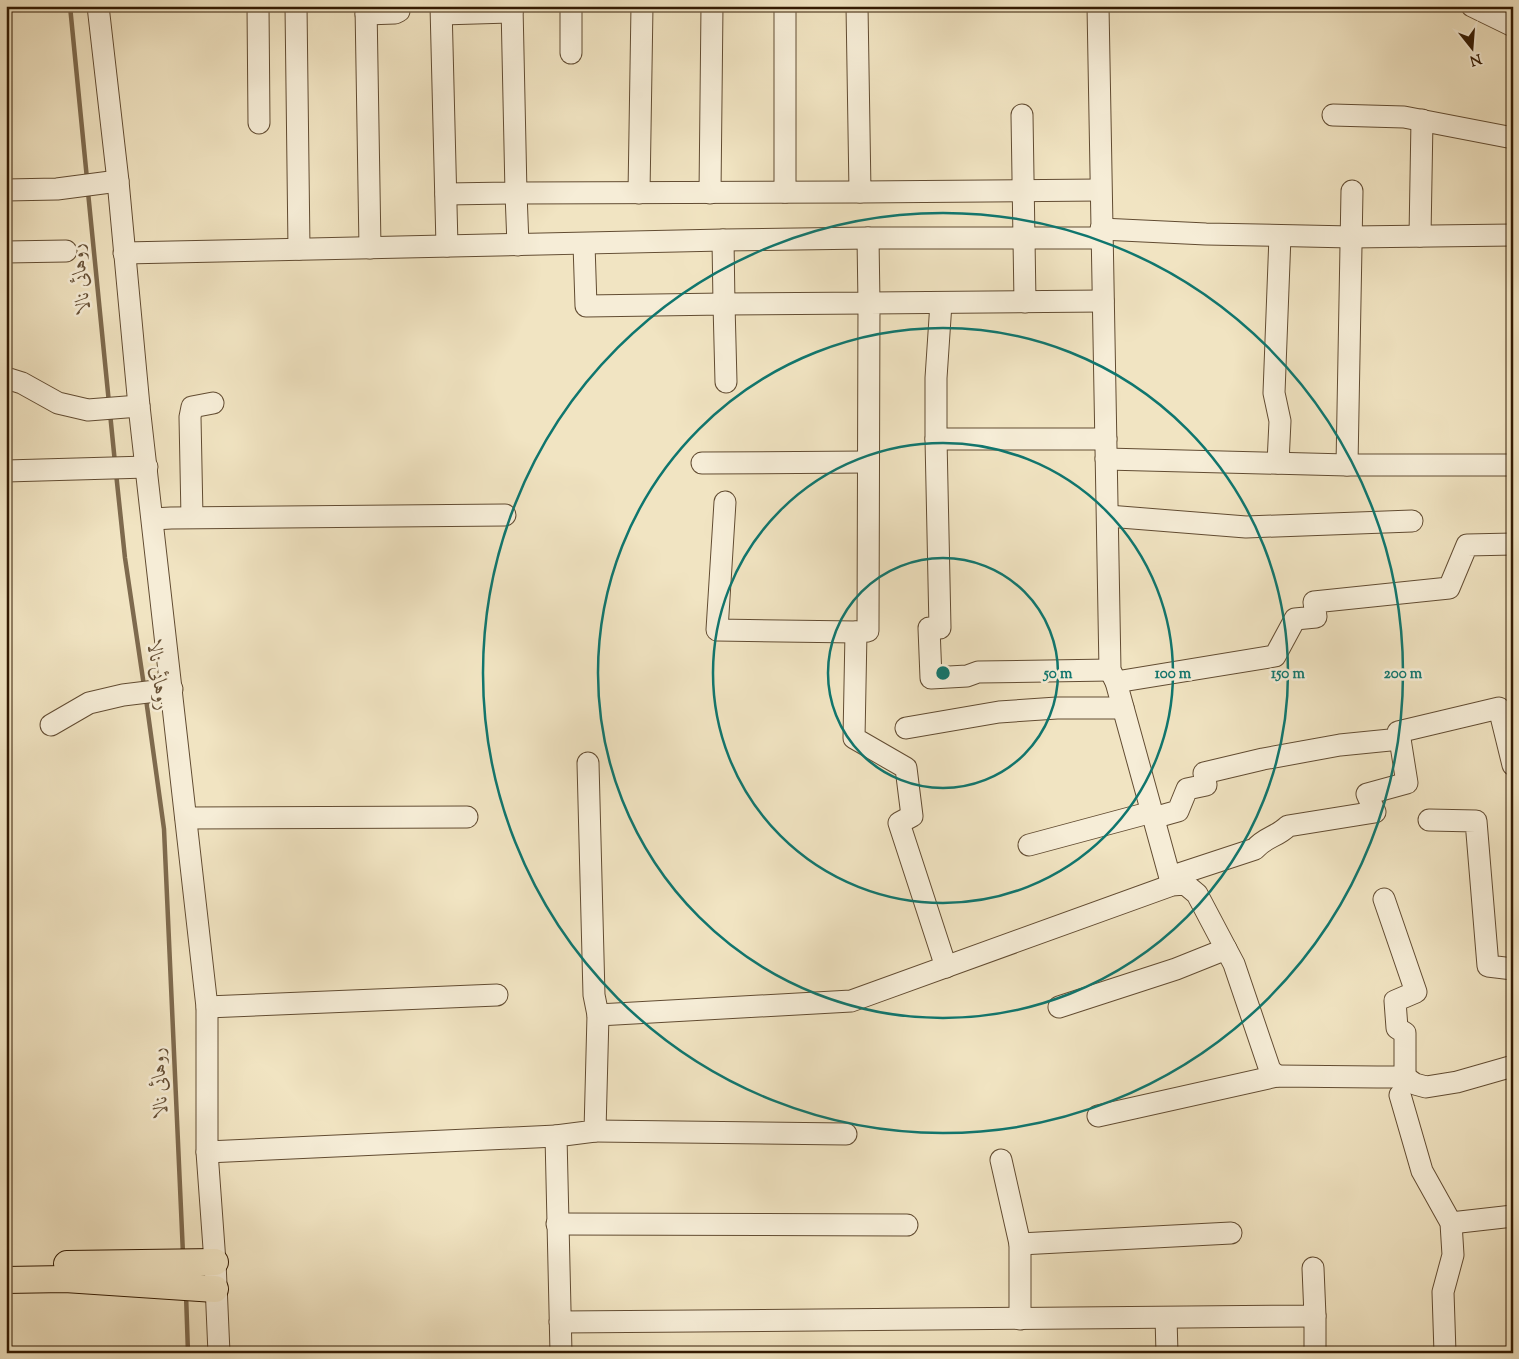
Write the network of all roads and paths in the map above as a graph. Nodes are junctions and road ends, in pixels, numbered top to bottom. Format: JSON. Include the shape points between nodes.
{"nodes":[{"id":1,"x":98,"y":6,"type":"edge"},
{"id":2,"x":258,"y":6,"type":"edge"},
{"id":3,"x":296,"y":6,"type":"edge"},
{"id":4,"x":399,"y":6,"type":"edge"},
{"id":5,"x":571,"y":6,"type":"edge"},
{"id":6,"x":642,"y":6,"type":"edge"},
{"id":7,"x":712,"y":6,"type":"edge"},
{"id":8,"x":785,"y":6,"type":"edge"},
{"id":9,"x":857,"y":6,"type":"edge"},
{"id":10,"x":1098,"y":6,"type":"edge"},
{"id":11,"x":1472,"y":6,"type":"edge"},
{"id":12,"x":512,"y":9,"type":"edge"},
{"id":13,"x":366,"y":10,"type":"edge"},
{"id":14,"x":442,"y":10,"type":"edge"},
{"id":15,"x":1513,"y":26,"type":"edge"},
{"id":16,"x":571,"y":53,"type":"dead end"},
{"id":17,"x":1022,"y":115,"type":"dead end"},
{"id":18,"x":1333,"y":115,"type":"dead end"},
{"id":19,"x":1422,"y":120,"type":"junction"},
{"id":20,"x":259,"y":123,"type":"dead end"},
{"id":21,"x":1513,"y":138,"type":"edge"},
{"id":22,"x":113,"y":182,"type":"junction"},
{"id":23,"x":6,"y":190,"type":"edge"},
{"id":24,"x":1024,"y":190,"type":"junction"},
{"id":25,"x":1100,"y":190,"type":"junction"},
{"id":26,"x":1352,"y":191,"type":"dead end"},
{"id":27,"x":786,"y":192,"type":"junction"},
{"id":28,"x":860,"y":192,"type":"junction"},
{"id":29,"x":516,"y":193,"type":"junction"},
{"id":30,"x":639,"y":193,"type":"junction"},
{"id":31,"x":710,"y":193,"type":"junction"},
{"id":32,"x":446,"y":194,"type":"junction"},
{"id":33,"x":1101,"y":234,"type":"junction"},
{"id":34,"x":1513,"y":235,"type":"edge"},
{"id":35,"x":1280,"y":236,"type":"junction"},
{"id":36,"x":1420,"y":236,"type":"junction"},
{"id":37,"x":1351,"y":237,"type":"junction"},
{"id":38,"x":868,"y":238,"type":"junction"},
{"id":39,"x":1024,"y":238,"type":"junction"},
{"id":40,"x":723,"y":240,"type":"junction"},
{"id":41,"x":584,"y":244,"type":"junction"},
{"id":42,"x":518,"y":245,"type":"junction"},
{"id":43,"x":447,"y":246,"type":"junction"},
{"id":44,"x":370,"y":248,"type":"junction"},
{"id":45,"x":299,"y":249,"type":"junction"},
{"id":46,"x":66,"y":251,"type":"dead end"},
{"id":47,"x":6,"y":252,"type":"edge"},
{"id":48,"x":124,"y":253,"type":"junction"},
{"id":49,"x":1103,"y":301,"type":"junction"},
{"id":50,"x":1025,"y":302,"type":"junction"},
{"id":51,"x":941,"y":303,"type":"junction"},
{"id":52,"x":724,"y":304,"type":"junction"},
{"id":53,"x":869,"y":304,"type":"junction"},
{"id":54,"x":6,"y":378,"type":"edge"},
{"id":55,"x":726,"y":382,"type":"dead end"},
{"id":56,"x":213,"y":403,"type":"dead end"},
{"id":57,"x":132,"y":407,"type":"junction"},
{"id":58,"x":936,"y":439,"type":"junction"},
{"id":59,"x":1106,"y":449,"type":"junction"},
{"id":60,"x":868,"y":462,"type":"junction"},
{"id":61,"x":702,"y":463,"type":"dead end"},
{"id":62,"x":1278,"y":463,"type":"junction"},
{"id":63,"x":1347,"y":465,"type":"junction"},
{"id":64,"x":1513,"y":465,"type":"edge"},
{"id":65,"x":143,"y":467,"type":"junction"},
{"id":66,"x":6,"y":471,"type":"edge"},
{"id":67,"x":725,"y":502,"type":"dead end"},
{"id":68,"x":505,"y":515,"type":"dead end"},
{"id":69,"x":1108,"y":516,"type":"junction"},
{"id":70,"x":192,"y":518,"type":"junction"},
{"id":71,"x":153,"y":519,"type":"junction"},
{"id":72,"x":1412,"y":521,"type":"dead end"},
{"id":73,"x":1513,"y":544,"type":"edge"},
{"id":74,"x":856,"y":632,"type":"junction"},
{"id":75,"x":1113,"y":676,"type":"junction"},
{"id":76,"x":168,"y":690,"type":"junction"},
{"id":77,"x":1123,"y":708,"type":"junction"},
{"id":78,"x":51,"y":725,"type":"dead end"},
{"id":79,"x":906,"y":728,"type":"dead end"},
{"id":80,"x":1400,"y":739,"type":"junction"},
{"id":81,"x":588,"y":764,"type":"dead end"},
{"id":82,"x":1513,"y":765,"type":"edge"},
{"id":83,"x":1152,"y":815,"type":"junction"},
{"id":84,"x":467,"y":817,"type":"dead end"},
{"id":85,"x":186,"y":818,"type":"junction"},
{"id":86,"x":1428,"y":820,"type":"dead end"},
{"id":87,"x":1029,"y":845,"type":"dead end"},
{"id":88,"x":1171,"y":881,"type":"junction"},
{"id":89,"x":1384,"y":899,"type":"dead end"},
{"id":90,"x":1226,"y":949,"type":"junction"},
{"id":91,"x":946,"y":967,"type":"junction"},
{"id":92,"x":1513,"y":969,"type":"edge"},
{"id":93,"x":497,"y":995,"type":"dead end"},
{"id":94,"x":207,"y":1007,"type":"junction"},
{"id":95,"x":1060,"y":1007,"type":"dead end"},
{"id":96,"x":598,"y":1015,"type":"junction"},
{"id":97,"x":1513,"y":1066,"type":"edge"},
{"id":98,"x":1277,"y":1076,"type":"junction"},
{"id":99,"x":1402,"y":1086,"type":"junction"},
{"id":100,"x":1098,"y":1116,"type":"dead end"},
{"id":101,"x":595,"y":1131,"type":"junction"},
{"id":102,"x":846,"y":1134,"type":"dead end"},
{"id":103,"x":556,"y":1136,"type":"junction"},
{"id":104,"x":207,"y":1152,"type":"junction"},
{"id":105,"x":1001,"y":1160,"type":"dead end"},
{"id":106,"x":1513,"y":1216,"type":"edge"},
{"id":107,"x":1451,"y":1223,"type":"junction"},
{"id":108,"x":557,"y":1224,"type":"junction"},
{"id":109,"x":907,"y":1224,"type":"dead end"},
{"id":110,"x":1231,"y":1232,"type":"dead end"},
{"id":111,"x":1020,"y":1244,"type":"junction"},
{"id":112,"x":6,"y":1264,"type":"edge"},
{"id":113,"x":1313,"y":1268,"type":"dead end"},
{"id":114,"x":101,"y":1273,"type":"junction"},
{"id":115,"x":207,"y":1276,"type":"junction"},
{"id":116,"x":6,"y":1280,"type":"edge"},
{"id":117,"x":1315,"y":1316,"type":"junction"},
{"id":118,"x":1166,"y":1318,"type":"junction"},
{"id":119,"x":1020,"y":1319,"type":"junction"},
{"id":120,"x":560,"y":1322,"type":"junction"},
{"id":121,"x":218,"y":1353,"type":"edge"},
{"id":122,"x":561,"y":1353,"type":"edge"},
{"id":123,"x":1167,"y":1353,"type":"edge"},
{"id":124,"x":1315,"y":1353,"type":"edge"},
{"id":125,"x":1444,"y":1353,"type":"edge"}],
"edges":[{"from":1,"to":22,"type":"street"},
{"from":2,"to":20,"type":"street"},
{"from":3,"to":45,"type":"street"},
{"from":4,"to":13,"type":"street","via":[[395,13]]},
{"from":5,"to":16,"type":"street"},
{"from":6,"to":30,"type":"street"},
{"from":7,"to":31,"type":"street"},
{"from":8,"to":27,"type":"street"},
{"from":9,"to":28,"type":"street"},
{"from":10,"to":25,"type":"street"},
{"from":11,"to":15,"type":"street"},
{"from":12,"to":14,"type":"street"},
{"from":12,"to":29,"type":"street"},
{"from":13,"to":44,"type":"street"},
{"from":14,"to":32,"type":"street"},
{"from":17,"to":24,"type":"street"},
{"from":18,"to":19,"type":"street"},
{"from":19,"to":21,"type":"street"},
{"from":19,"to":36,"type":"street"},
{"from":22,"to":23,"type":"street","via":[[71,188]]},
{"from":22,"to":48,"type":"street"},
{"from":24,"to":25,"type":"street"},
{"from":24,"to":28,"type":"street"},
{"from":24,"to":39,"type":"street"},
{"from":25,"to":33,"type":"street"},
{"from":26,"to":37,"type":"street"},
{"from":27,"to":28,"type":"street"},
{"from":27,"to":31,"type":"street"},
{"from":29,"to":30,"type":"street"},
{"from":29,"to":32,"type":"street"},
{"from":29,"to":42,"type":"street"},
{"from":30,"to":31,"type":"street"},
{"from":32,"to":43,"type":"street"},
{"from":33,"to":35,"type":"street"},
{"from":33,"to":39,"type":"street"},
{"from":33,"to":49,"type":"street"},
{"from":34,"to":36,"type":"street"},
{"from":35,"to":37,"type":"street"},
{"from":35,"to":62,"type":"street","via":[[1274,393],[1280,420]]},
{"from":36,"to":37,"type":"street"},
{"from":37,"to":63,"type":"street"},
{"from":38,"to":39,"type":"street"},
{"from":38,"to":40,"type":"street"},
{"from":38,"to":53,"type":"street"},
{"from":39,"to":50,"type":"street"},
{"from":40,"to":41,"type":"street"},
{"from":40,"to":52,"type":"street"},
{"from":41,"to":42,"type":"street"},
{"from":41,"to":52,"type":"street","via":[[586,306]]},
{"from":42,"to":43,"type":"street"},
{"from":43,"to":44,"type":"street"},
{"from":44,"to":45,"type":"street"},
{"from":45,"to":48,"type":"street"},
{"from":46,"to":47,"type":"street"},
{"from":48,"to":57,"type":"street"},
{"from":49,"to":50,"type":"street"},
{"from":49,"to":59,"type":"street"},
{"from":50,"to":51,"type":"street"},
{"from":51,"to":53,"type":"street"},
{"from":51,"to":58,"type":"street"},
{"from":52,"to":53,"type":"street"},
{"from":52,"to":55,"type":"street"},
{"from":53,"to":60,"type":"street"},
{"from":54,"to":57,"type":"street","via":[[22,383],[58,404],[88,410]]},
{"from":56,"to":70,"type":"street","via":[[192,407],[190,417]]},
{"from":57,"to":65,"type":"street"},
{"from":58,"to":59,"type":"street"},
{"from":58,"to":75,"type":"street","via":[[940,628],[929,628],[931,678],[968,676],[978,672]]},
{"from":59,"to":62,"type":"street"},
{"from":59,"to":69,"type":"street"},
{"from":60,"to":61,"type":"street"},
{"from":60,"to":74,"type":"street","via":[[868,631]]},
{"from":62,"to":63,"type":"street"},
{"from":63,"to":64,"type":"street"},
{"from":65,"to":66,"type":"street"},
{"from":65,"to":71,"type":"street"},
{"from":67,"to":74,"type":"street","via":[[716,630]]},
{"from":68,"to":70,"type":"street"},
{"from":69,"to":72,"type":"street","via":[[1246,527]]},
{"from":69,"to":75,"type":"street"},
{"from":70,"to":71,"type":"street"},
{"from":71,"to":76,"type":"street"},
{"from":73,"to":75,"type":"street","via":[[1467,545],[1449,588],[1314,602],[1316,617],[1295,619],[1276,656]]},
{"from":74,"to":91,"type":"street","via":[[854,738],[906,768],[912,816],[899,823]]},
{"from":75,"to":77,"type":"street"},
{"from":76,"to":78,"type":"street","via":[[89,703]]},
{"from":76,"to":85,"type":"street"},
{"from":77,"to":79,"type":"street","via":[[999,712]]},
{"from":77,"to":83,"type":"street"},
{"from":80,"to":82,"type":"street","via":[[1398,732],[1499,708]]},
{"from":80,"to":83,"type":"street","via":[[1340,745],[1204,773],[1206,785],[1187,789],[1178,811]]},
{"from":80,"to":88,"type":"street","via":[[1407,783],[1367,794],[1375,812],[1288,826],[1281,833],[1262,840],[1255,849]]},
{"from":81,"to":96,"type":"street","via":[[594,995]]},
{"from":83,"to":87,"type":"street"},
{"from":83,"to":88,"type":"street"},
{"from":84,"to":85,"type":"street"},
{"from":85,"to":94,"type":"street"},
{"from":86,"to":92,"type":"street","via":[[1476,821],[1488,966]]},
{"from":88,"to":90,"type":"street","via":[[1185,884],[1197,894]]},
{"from":88,"to":91,"type":"street"},
{"from":89,"to":99,"type":"street","via":[[1416,992],[1395,1000],[1397,1028],[1405,1033]]},
{"from":90,"to":95,"type":"street"},
{"from":90,"to":98,"type":"street","via":[[1270,1070]]},
{"from":91,"to":96,"type":"street","via":[[851,1001]]},
{"from":93,"to":94,"type":"street"},
{"from":94,"to":104,"type":"street"},
{"from":96,"to":101,"type":"street"},
{"from":97,"to":99,"type":"street","via":[[1457,1082],[1426,1087],[1415,1084]]},
{"from":98,"to":99,"type":"street"},
{"from":98,"to":100,"type":"street"},
{"from":99,"to":107,"type":"street","via":[[1422,1171]]},
{"from":101,"to":102,"type":"street"},
{"from":101,"to":103,"type":"street"},
{"from":103,"to":104,"type":"street"},
{"from":103,"to":108,"type":"street"},
{"from":104,"to":115,"type":"street"},
{"from":105,"to":111,"type":"street"},
{"from":106,"to":107,"type":"street"},
{"from":107,"to":125,"type":"street","via":[[1453,1256],[1443,1292]]},
{"from":108,"to":109,"type":"street"},
{"from":108,"to":120,"type":"street"},
{"from":110,"to":111,"type":"street"},
{"from":111,"to":119,"type":"street"},
{"from":112,"to":114,"type":"main road"},
{"from":113,"to":117,"type":"street"},
{"from":114,"to":115,"type":"main road"},
{"from":114,"to":116,"type":"main road","via":[[65,1279]]},
{"from":115,"to":121,"type":"street"},
{"from":117,"to":118,"type":"street"},
{"from":117,"to":124,"type":"street"},
{"from":118,"to":119,"type":"street"},
{"from":118,"to":123,"type":"street"},
{"from":119,"to":120,"type":"street"},
{"from":120,"to":122,"type":"street"}]}
